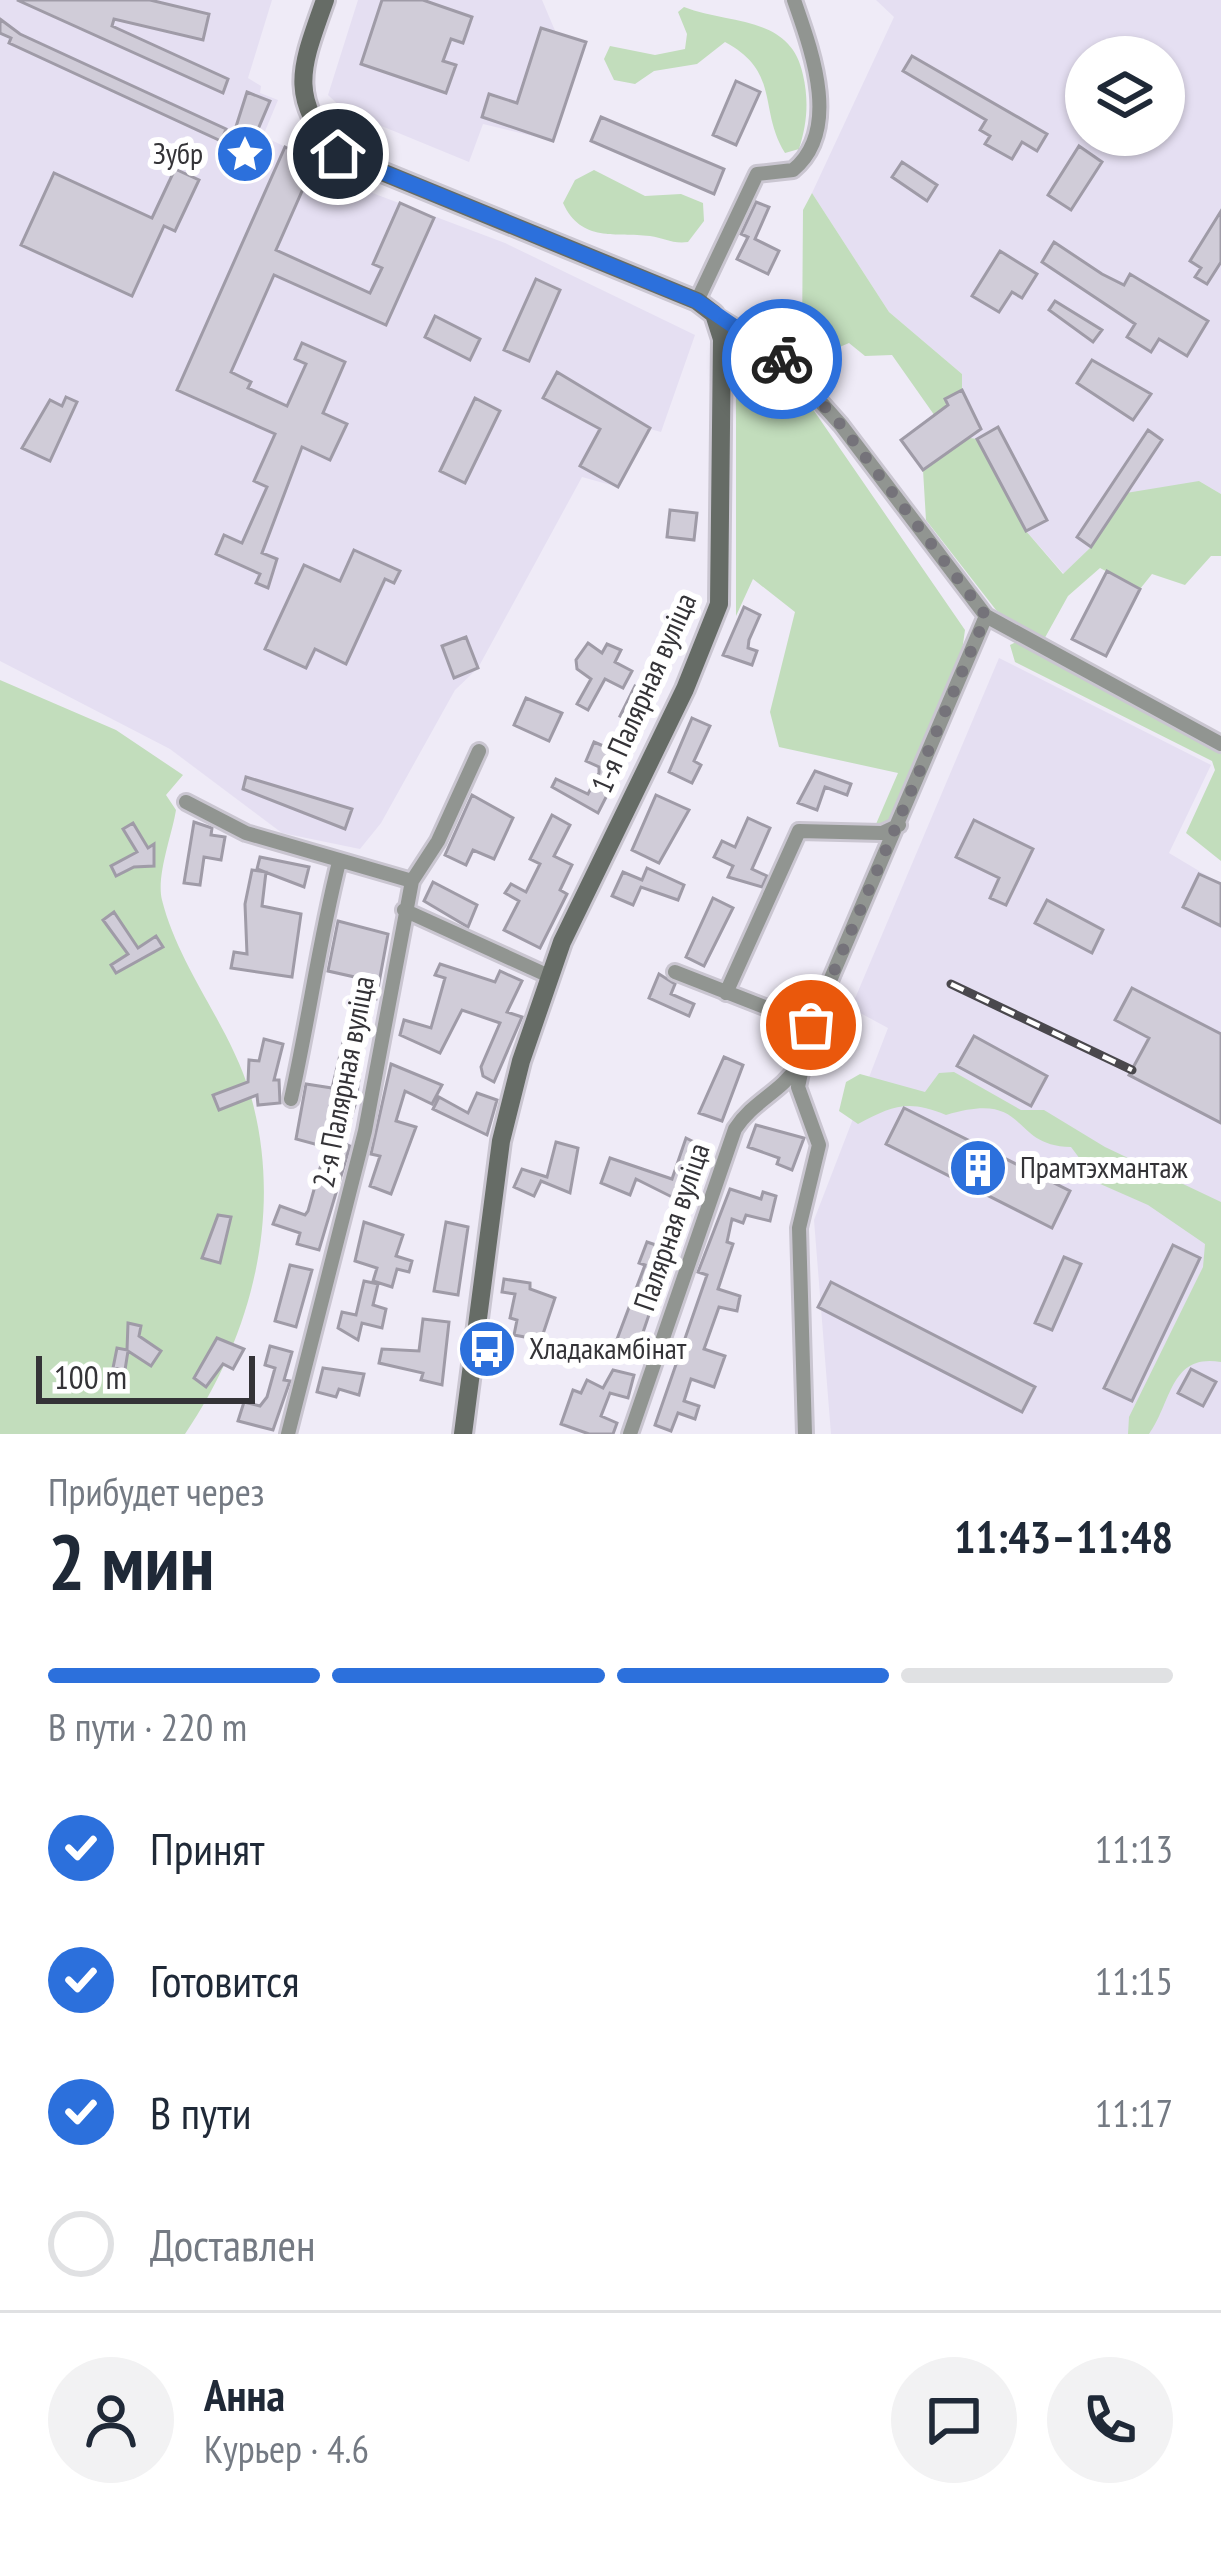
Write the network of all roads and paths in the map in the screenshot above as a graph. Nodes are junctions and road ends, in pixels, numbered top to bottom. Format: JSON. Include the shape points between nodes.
{"nodes":[{"id":1,"x":325,"y":0,"type":"edge"},
{"id":2,"x":794,"y":0,"type":"edge"},
{"id":3,"x":697,"y":301,"type":"junction"},
{"id":4,"x":715,"y":314,"type":"junction"},
{"id":5,"x":986,"y":616,"type":"junction"},
{"id":6,"x":1221,"y":744,"type":"edge"},
{"id":7,"x":479,"y":752,"type":"dead end"},
{"id":8,"x":187,"y":802,"type":"dead end"},
{"id":9,"x":899,"y":825,"type":"junction"},
{"id":10,"x":339,"y":862,"type":"junction"},
{"id":11,"x":412,"y":881,"type":"junction"},
{"id":12,"x":404,"y":910,"type":"junction"},
{"id":13,"x":675,"y":972,"type":"dead end"},
{"id":14,"x":549,"y":976,"type":"junction"},
{"id":15,"x":726,"y":993,"type":"junction"},
{"id":16,"x":811,"y":1025,"type":"junction"},
{"id":17,"x":800,"y":1061,"type":"junction"},
{"id":18,"x":291,"y":1099,"type":"dead end"},
{"id":19,"x":288,"y":1434,"type":"edge"},
{"id":20,"x":463,"y":1434,"type":"edge"},
{"id":21,"x":630,"y":1434,"type":"edge"},
{"id":22,"x":805,"y":1434,"type":"edge"}],
"edges":[{"from":1,"to":3,"type":"street","via":[[302,94],[309,121],[338,154]]},
{"from":2,"to":3,"type":"street","via":[[819,104],[811,149],[793,170],[757,175]]},
{"from":3,"to":4,"type":"street"},
{"from":4,"to":5,"type":"street","via":[[776,352]]},
{"from":4,"to":14,"type":"street","name":"1-я Палярная вуліца","via":[[725,382],[719,604]]},
{"from":5,"to":6,"type":"street"},
{"from":5,"to":9,"type":"street","name":"Палярная вуліца"},
{"from":7,"to":11,"type":"street","name":"2-я Палярная вуліца"},
{"from":8,"to":10,"type":"street","via":[[246,833]]},
{"from":9,"to":15,"type":"street","via":[[882,833],[799,831]]},
{"from":9,"to":16,"type":"street","name":"Палярная вуліца"},
{"from":10,"to":11,"type":"street"},
{"from":10,"to":18,"type":"street"},
{"from":11,"to":12,"type":"street","name":"2-я Палярная вуліца"},
{"from":12,"to":14,"type":"street"},
{"from":12,"to":19,"type":"street","name":"2-я Палярная вуліца","via":[[365,1131]]},
{"from":13,"to":15,"type":"street"},
{"from":14,"to":20,"type":"street","name":"1-я Палярная вуліца","via":[[501,1141]]},
{"from":15,"to":16,"type":"street"},
{"from":16,"to":17,"type":"street","name":"Палярная вуліца"},
{"from":17,"to":21,"type":"street","name":"Палярная вуліца","via":[[735,1129]]},
{"from":17,"to":22,"type":"street","name":"Палярная вуліца","via":[[798,1087],[819,1145],[799,1228]]}]}
